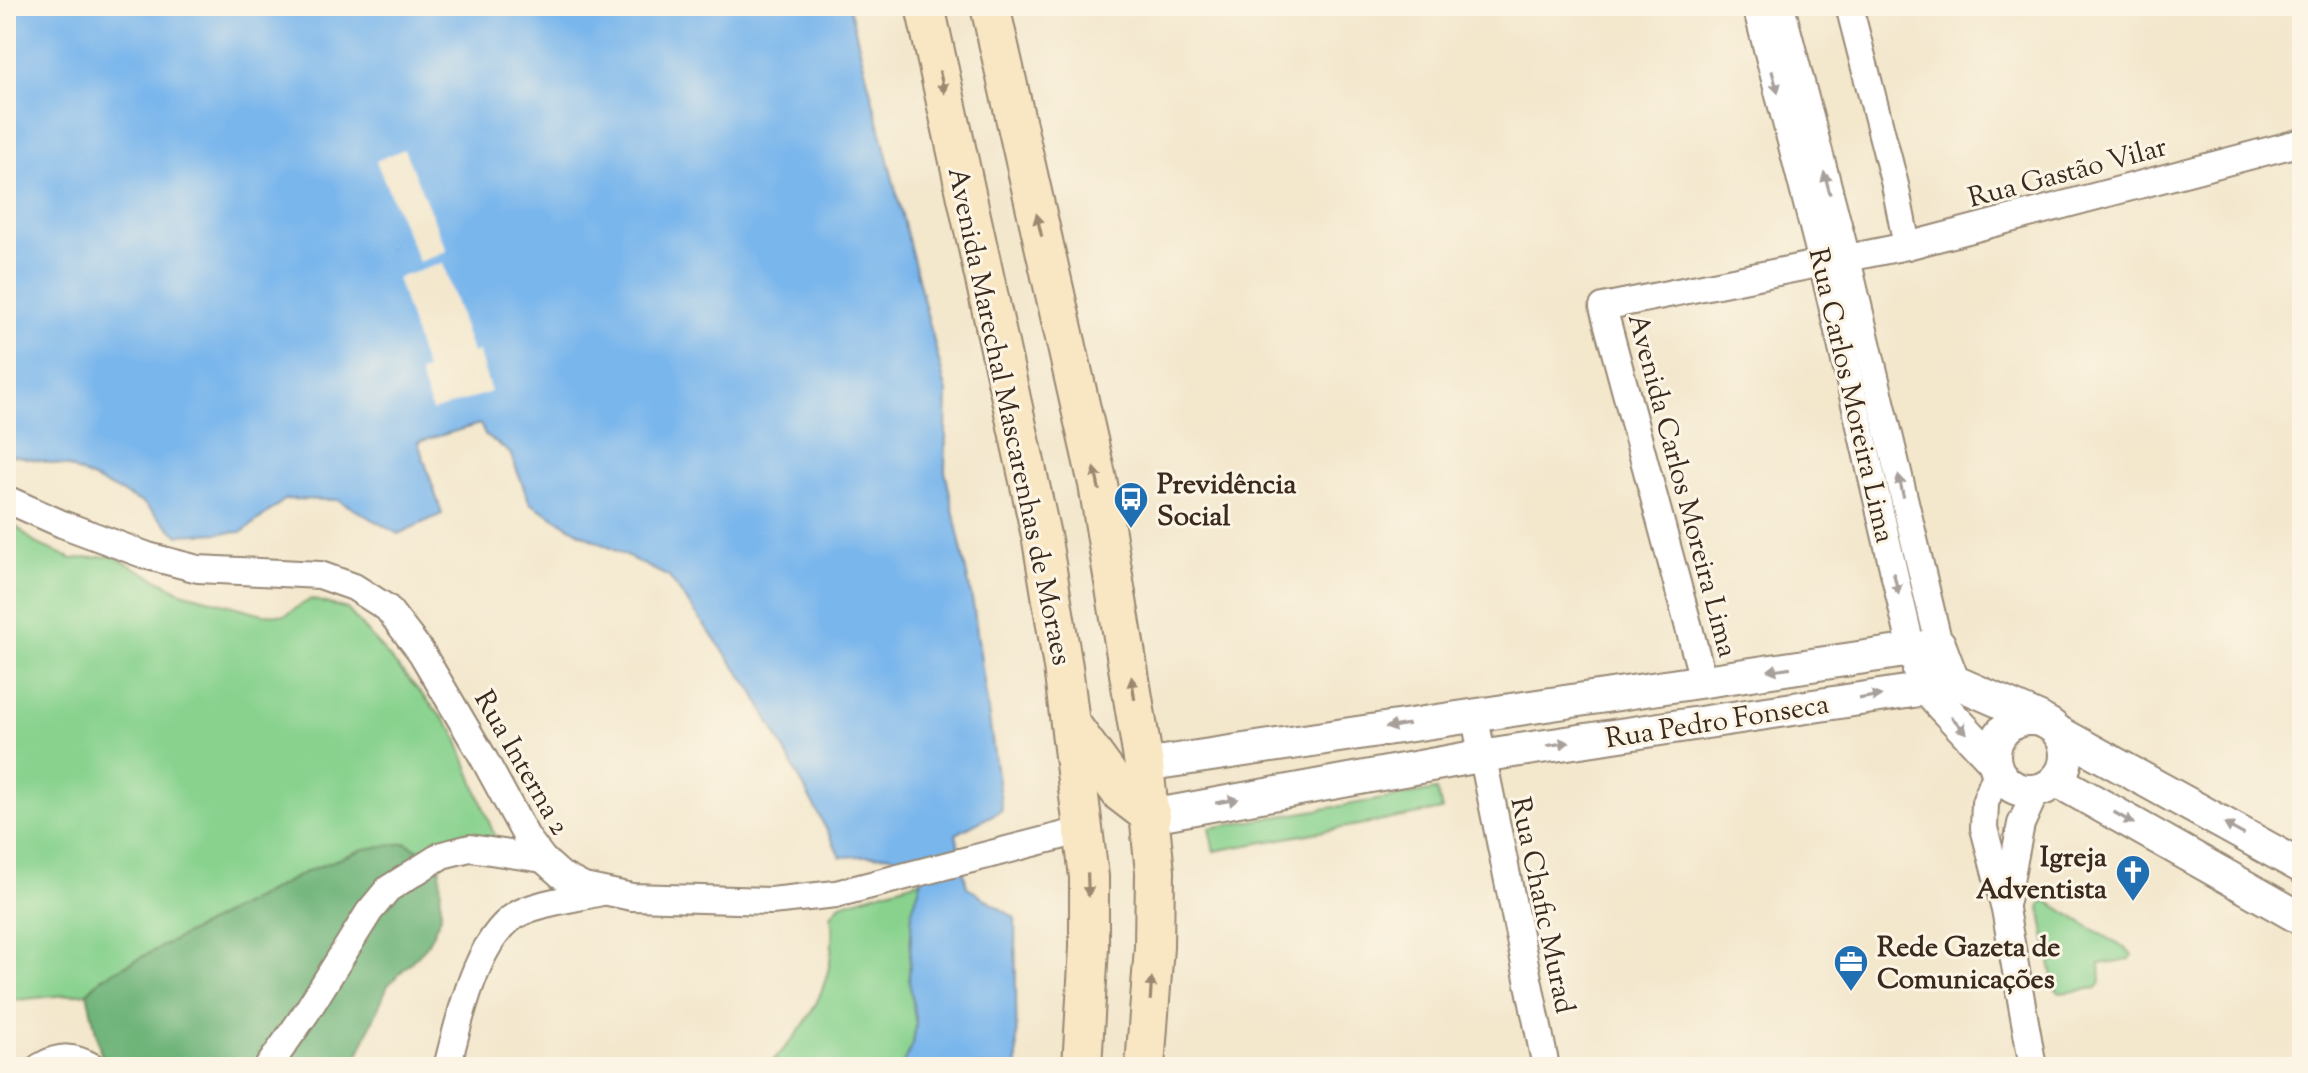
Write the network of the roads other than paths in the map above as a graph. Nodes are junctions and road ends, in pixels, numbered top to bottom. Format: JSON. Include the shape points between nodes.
{"nodes":[{"id":1,"x":925,"y":6,"type":"edge"},
{"id":2,"x":990,"y":6,"type":"edge"},
{"id":3,"x":1756,"y":6,"type":"edge"},
{"id":4,"x":1781,"y":6,"type":"edge"},
{"id":5,"x":1849,"y":6,"type":"edge"},
{"id":6,"x":2302,"y":142,"type":"edge"},
{"id":7,"x":1907,"y":246,"type":"junction"},
{"id":8,"x":1835,"y":260,"type":"junction"},
{"id":9,"x":6,"y":499,"type":"edge"},
{"id":10,"x":1925,"y":647,"type":"junction"},
{"id":11,"x":1703,"y":680,"type":"junction"},
{"id":12,"x":1939,"y":685,"type":"junction"},
{"id":13,"x":1474,"y":714,"type":"junction"},
{"id":14,"x":1071,"y":724,"type":"junction"},
{"id":15,"x":2049,"y":725,"type":"junction"},
{"id":16,"x":1480,"y":756,"type":"junction"},
{"id":17,"x":1144,"y":765,"type":"junction"},
{"id":18,"x":1995,"y":766,"type":"junction"},
{"id":19,"x":2046,"y":785,"type":"junction"},
{"id":20,"x":1151,"y":816,"type":"junction"},
{"id":21,"x":1084,"y":830,"type":"junction"},
{"id":22,"x":543,"y":859,"type":"junction"},
{"id":23,"x":2302,"y":867,"type":"edge"},
{"id":24,"x":603,"y":892,"type":"junction"},
{"id":25,"x":2005,"y":909,"type":"junction"},
{"id":26,"x":2302,"y":919,"type":"edge"},
{"id":27,"x":40,"y":1067,"type":"edge"},
{"id":28,"x":93,"y":1067,"type":"edge"},
{"id":29,"x":268,"y":1067,"type":"edge"},
{"id":30,"x":447,"y":1067,"type":"edge"},
{"id":31,"x":1082,"y":1067,"type":"edge"},
{"id":32,"x":1145,"y":1067,"type":"edge"},
{"id":33,"x":1546,"y":1067,"type":"edge"},
{"id":34,"x":2033,"y":1067,"type":"edge"}],
"edges":[{"from":1,"to":14,"type":"main road","name":"Avenida Marechal Mascarenhas de Moraes","one_way":true,"via":[[1042,540]]},
{"from":17,"to":2,"type":"main road","one_way":true,"via":[[1098,484]]},
{"from":3,"to":8,"type":"street","name":"Rua Carlos Moreira Lima","one_way":true},
{"from":8,"to":4,"type":"street","name":"Rua Carlos Moreira Lima","one_way":true},
{"from":5,"to":7,"type":"street"},
{"from":6,"to":7,"type":"street","name":"Rua Gastão Vilar"},
{"from":7,"to":8,"type":"street","name":"Rua Gastão Vilar"},
{"from":8,"to":10,"type":"street","name":"Rua Carlos Moreira Lima"},
{"from":8,"to":11,"type":"street","name":"Avenida Carlos Moreira Lima","via":[[1603,307]]},
{"from":9,"to":22,"type":"street","name":"Rua Interna 2","via":[[148,556],[198,569],[320,575],[354,587],[387,608],[421,652]]},
{"from":10,"to":11,"type":"street","name":"Rua Pedro Fonseca","one_way":true},
{"from":10,"to":12,"type":"street","name":"Rua Carlos Moreira Lima"},
{"from":11,"to":13,"type":"street","name":"Rua Pedro Fonseca"},
{"from":12,"to":15,"type":"street"},
{"from":16,"to":12,"type":"street","name":"Rua Pedro Fonseca","one_way":true},
{"from":12,"to":18,"type":"street","name":"Rua Carlos Moreira Lima","one_way":true},
{"from":13,"to":16,"type":"street"},
{"from":13,"to":17,"type":"street","name":"Rua Pedro Fonseca","one_way":true},
{"from":14,"to":20,"type":"main road","via":[[1121,793]]},
{"from":14,"to":21,"type":"main road","name":"Avenida Marechal Mascarenhas de Moraes"},
{"from":15,"to":18,"type":"street","via":[[2027,718],[2014,721],[1994,744]]},
{"from":15,"to":19,"type":"street","via":[[2065,747],[2066,760]]},
{"from":23,"to":15,"type":"street","one_way":true},
{"from":20,"to":16,"type":"street","name":"Rua Pedro Fonseca","one_way":true},
{"from":16,"to":33,"type":"street","name":"Rua Chafic Murad"},
{"from":17,"to":20,"type":"main road"},
{"from":18,"to":19,"type":"street","via":[[2011,786],[2023,791]]},
{"from":18,"to":25,"type":"street","via":[[1984,828]]},
{"from":19,"to":25,"type":"street","via":[[2021,824]]},
{"from":19,"to":26,"type":"street","one_way":true},
{"from":32,"to":20,"type":"main road","one_way":true,"via":[[1154,947]]},
{"from":21,"to":24,"type":"street","name":"Rua Interna 2","via":[[836,894],[771,901]]},
{"from":21,"to":31,"type":"main road","name":"Avenida Marechal Mascarenhas de Moraes","one_way":true,"via":[[1089,947]]},
{"from":22,"to":24,"type":"street","name":"Rua Interna 2","via":[[561,875]]},
{"from":22,"to":29,"type":"street","via":[[470,848],[442,855],[388,889]]},
{"from":24,"to":30,"type":"street","via":[[524,911],[505,922],[479,961]]},
{"from":25,"to":34,"type":"street"},
{"from":27,"to":28,"type":"street","via":[[70,1056]]}]}
